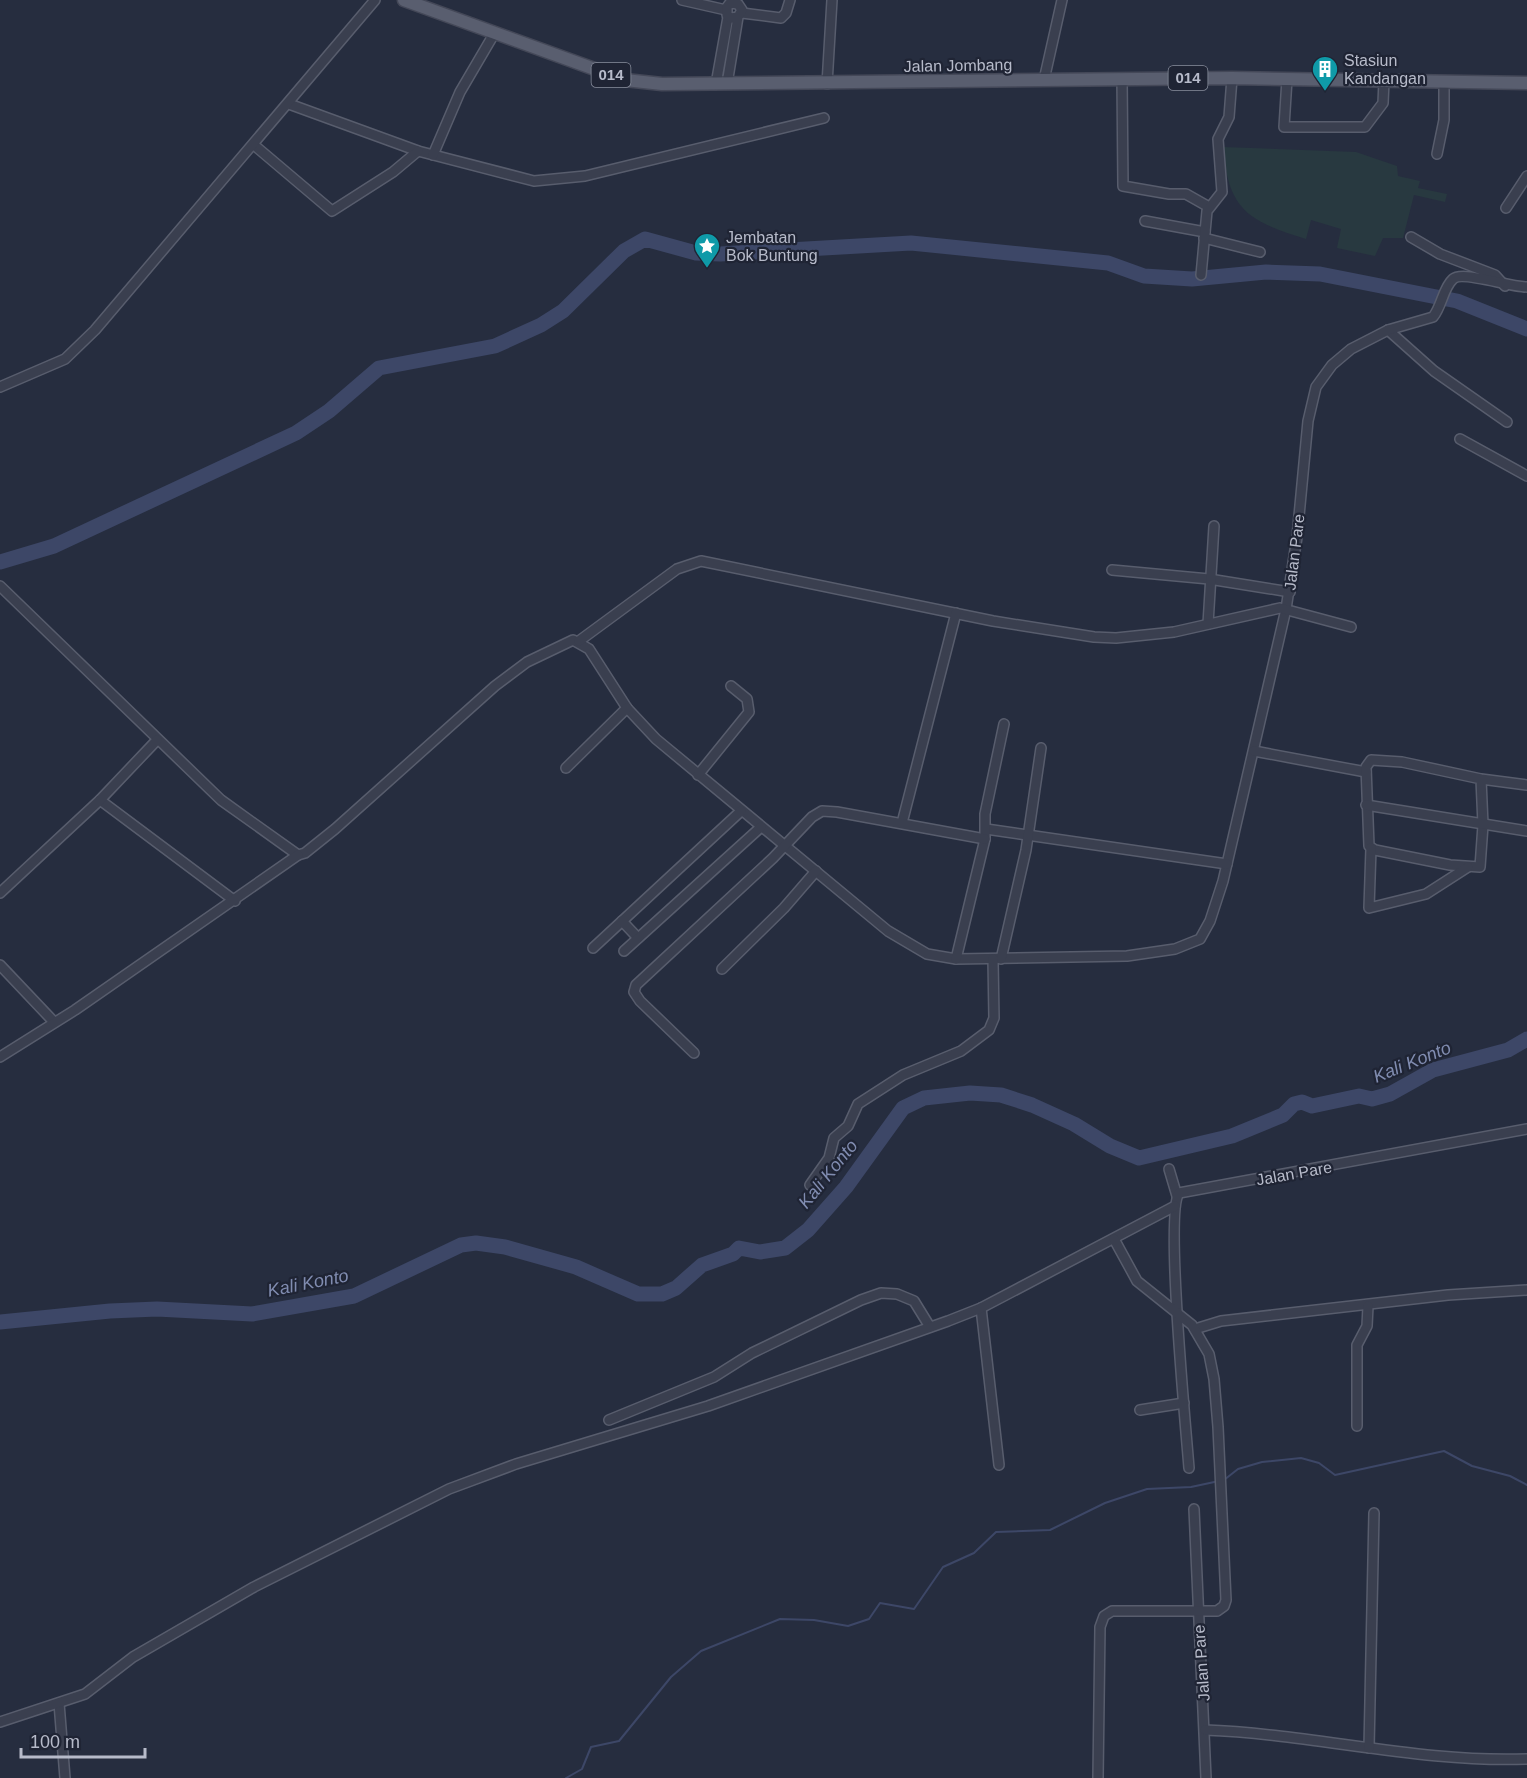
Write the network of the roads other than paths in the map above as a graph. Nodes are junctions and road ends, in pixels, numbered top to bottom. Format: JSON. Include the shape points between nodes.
{"nodes":[{"id":1,"x":375,"y":0,"type":"edge"},
{"id":2,"x":404,"y":0,"type":"edge"},
{"id":3,"x":682,"y":0,"type":"edge"},
{"id":4,"x":790,"y":0,"type":"edge"},
{"id":5,"x":832,"y":0,"type":"edge"},
{"id":6,"x":1062,"y":0,"type":"edge"},
{"id":7,"x":713,"y":3,"type":"edge"},
{"id":8,"x":734,"y":14,"type":"junction"},
{"id":9,"x":494,"y":34,"type":"junction"},
{"id":10,"x":1122,"y":78,"type":"junction"},
{"id":11,"x":1232,"y":78,"type":"junction"},
{"id":12,"x":1287,"y":79,"type":"junction"},
{"id":13,"x":1044,"y":80,"type":"junction"},
{"id":14,"x":1384,"y":81,"type":"junction"},
{"id":15,"x":1444,"y":82,"type":"junction"},
{"id":16,"x":1527,"y":83,"type":"edge"},
{"id":17,"x":722,"y":84,"type":"junction"},
{"id":18,"x":829,"y":84,"type":"junction"},
{"id":19,"x":290,"y":104,"type":"junction"},
{"id":20,"x":824,"y":118,"type":"dead end"},
{"id":21,"x":254,"y":145,"type":"junction"},
{"id":22,"x":418,"y":151,"type":"junction"},
{"id":23,"x":1437,"y":154,"type":"dead end"},
{"id":24,"x":433,"y":155,"type":"junction"},
{"id":25,"x":1527,"y":176,"type":"edge"},
{"id":26,"x":1209,"y":207,"type":"junction"},
{"id":27,"x":1506,"y":208,"type":"dead end"},
{"id":28,"x":1145,"y":221,"type":"dead end"},
{"id":29,"x":1205,"y":235,"type":"junction"},
{"id":30,"x":1411,"y":237,"type":"dead end"},
{"id":31,"x":1260,"y":252,"type":"dead end"},
{"id":32,"x":1201,"y":274,"type":"dead end"},
{"id":33,"x":1505,"y":286,"type":"junction"},
{"id":34,"x":1527,"y":287,"type":"edge"},
{"id":35,"x":1388,"y":330,"type":"junction"},
{"id":36,"x":0,"y":387,"type":"edge"},
{"id":37,"x":1507,"y":422,"type":"dead end"},
{"id":38,"x":1460,"y":439,"type":"dead end"},
{"id":39,"x":1527,"y":476,"type":"edge"},
{"id":40,"x":1214,"y":526,"type":"dead end"},
{"id":41,"x":1112,"y":570,"type":"dead end"},
{"id":42,"x":1209,"y":579,"type":"junction"},
{"id":43,"x":0,"y":586,"type":"edge"},
{"id":44,"x":1290,"y":592,"type":"junction"},
{"id":45,"x":1286,"y":609,"type":"junction"},
{"id":46,"x":956,"y":613,"type":"junction"},
{"id":47,"x":1208,"y":624,"type":"junction"},
{"id":48,"x":1351,"y":627,"type":"dead end"},
{"id":49,"x":579,"y":641,"type":"junction"},
{"id":50,"x":731,"y":686,"type":"dead end"},
{"id":51,"x":627,"y":708,"type":"junction"},
{"id":52,"x":1004,"y":724,"type":"dead end"},
{"id":53,"x":157,"y":740,"type":"junction"},
{"id":54,"x":1041,"y":748,"type":"dead end"},
{"id":55,"x":1254,"y":751,"type":"junction"},
{"id":56,"x":566,"y":768,"type":"dead end"},
{"id":57,"x":1365,"y":772,"type":"junction"},
{"id":58,"x":698,"y":776,"type":"junction"},
{"id":59,"x":1481,"y":779,"type":"junction"},
{"id":60,"x":1527,"y":785,"type":"edge"},
{"id":61,"x":100,"y":800,"type":"junction"},
{"id":62,"x":1366,"y":805,"type":"junction"},
{"id":63,"x":741,"y":811,"type":"junction"},
{"id":64,"x":902,"y":823,"type":"junction"},
{"id":65,"x":1484,"y":825,"type":"junction"},
{"id":66,"x":761,"y":827,"type":"junction"},
{"id":67,"x":986,"y":829,"type":"junction"},
{"id":68,"x":1527,"y":831,"type":"edge"},
{"id":69,"x":1028,"y":835,"type":"junction"},
{"id":70,"x":985,"y":839,"type":"junction"},
{"id":71,"x":785,"y":845,"type":"junction"},
{"id":72,"x":1371,"y":848,"type":"junction"},
{"id":73,"x":298,"y":855,"type":"junction"},
{"id":74,"x":1227,"y":864,"type":"junction"},
{"id":75,"x":1468,"y":867,"type":"junction"},
{"id":76,"x":816,"y":871,"type":"junction"},
{"id":77,"x":0,"y":893,"type":"edge"},
{"id":78,"x":235,"y":901,"type":"junction"},
{"id":79,"x":622,"y":921,"type":"junction"},
{"id":80,"x":638,"y":938,"type":"junction"},
{"id":81,"x":593,"y":948,"type":"dead end"},
{"id":82,"x":624,"y":951,"type":"dead end"},
{"id":83,"x":956,"y":959,"type":"junction"},
{"id":84,"x":997,"y":959,"type":"junction"},
{"id":85,"x":0,"y":965,"type":"edge"},
{"id":86,"x":722,"y":969,"type":"dead end"},
{"id":87,"x":54,"y":1022,"type":"junction"},
{"id":88,"x":694,"y":1053,"type":"dead end"},
{"id":89,"x":0,"y":1058,"type":"edge"},
{"id":90,"x":1527,"y":1129,"type":"edge"},
{"id":91,"x":1169,"y":1169,"type":"dead end"},
{"id":92,"x":810,"y":1185,"type":"dead end"},
{"id":93,"x":1176,"y":1201,"type":"junction"},
{"id":94,"x":1114,"y":1239,"type":"junction"},
{"id":95,"x":1527,"y":1290,"type":"edge"},
{"id":96,"x":1368,"y":1306,"type":"junction"},
{"id":97,"x":981,"y":1308,"type":"junction"},
{"id":98,"x":1178,"y":1312,"type":"junction"},
{"id":99,"x":930,"y":1327,"type":"junction"},
{"id":100,"x":1195,"y":1329,"type":"junction"},
{"id":101,"x":1184,"y":1403,"type":"junction"},
{"id":102,"x":1140,"y":1410,"type":"dead end"},
{"id":103,"x":609,"y":1420,"type":"dead end"},
{"id":104,"x":1357,"y":1426,"type":"dead end"},
{"id":105,"x":999,"y":1465,"type":"dead end"},
{"id":106,"x":1189,"y":1468,"type":"dead end"},
{"id":107,"x":1194,"y":1509,"type":"dead end"},
{"id":108,"x":1374,"y":1514,"type":"dead end"},
{"id":109,"x":1197,"y":1611,"type":"junction"},
{"id":110,"x":59,"y":1703,"type":"junction"},
{"id":111,"x":0,"y":1722,"type":"edge"},
{"id":112,"x":1205,"y":1730,"type":"junction"},
{"id":113,"x":1369,"y":1748,"type":"junction"},
{"id":114,"x":1527,"y":1759,"type":"edge"},
{"id":115,"x":65,"y":1778,"type":"edge"},
{"id":116,"x":1098,"y":1778,"type":"edge"},
{"id":117,"x":1206,"y":1778,"type":"edge"}],
"edges":[{"from":1,"to":19,"type":"street"},
{"from":2,"to":9,"type":"main road","name":"Jalan Jombang","number":"014"},
{"from":3,"to":7,"type":"street"},
{"from":4,"to":8,"type":"street","via":[[781,18]]},
{"from":5,"to":18,"type":"street"},
{"from":6,"to":13,"type":"street"},
{"from":7,"to":8,"type":"street"},
{"from":8,"to":17,"type":"street"},
{"from":9,"to":17,"type":"main road","name":"Jalan Jombang","number":"014","via":[[625,80]]},
{"from":9,"to":24,"type":"street","via":[[460,92]]},
{"from":10,"to":11,"type":"main road","name":"Jalan Jombang","number":"014"},
{"from":10,"to":13,"type":"main road","name":"Jalan Jombang","number":"014"},
{"from":10,"to":26,"type":"street","via":[[1123,186],[1186,194]]},
{"from":11,"to":12,"type":"main road","name":"Jalan Jombang","number":"014"},
{"from":11,"to":26,"type":"street","via":[[1229,117],[1218,139],[1222,192]]},
{"from":12,"to":14,"type":"main road","name":"Jalan Jombang","number":"014"},
{"from":12,"to":14,"type":"street","via":[[1284,127],[1365,127],[1383,103]]},
{"from":13,"to":18,"type":"main road","name":"Jalan Jombang","number":"014"},
{"from":14,"to":15,"type":"main road","name":"Jalan Jombang","number":"014"},
{"from":15,"to":16,"type":"main road","name":"Jalan Jombang","number":"014"},
{"from":15,"to":23,"type":"street","via":[[1444,120]]},
{"from":17,"to":18,"type":"main road","name":"Jalan Jombang","number":"014"},
{"from":19,"to":21,"type":"street"},
{"from":19,"to":22,"type":"street"},
{"from":20,"to":24,"type":"street","via":[[585,177],[552,181],[512,177]]},
{"from":21,"to":22,"type":"street","via":[[332,211]]},
{"from":21,"to":36,"type":"street","via":[[71,353]]},
{"from":22,"to":24,"type":"street"},
{"from":25,"to":27,"type":"street"},
{"from":26,"to":29,"type":"street"},
{"from":28,"to":29,"type":"street"},
{"from":29,"to":31,"type":"street"},
{"from":29,"to":32,"type":"street"},
{"from":30,"to":33,"type":"street","via":[[1440,254],[1495,275]]},
{"from":33,"to":34,"type":"street","name":"Jalan Pare"},
{"from":33,"to":35,"type":"street","name":"Jalan Pare","via":[[1468,274],[1456,276],[1436,313],[1425,321]]},
{"from":35,"to":37,"type":"street","via":[[1434,371]]},
{"from":35,"to":44,"type":"street","name":"Jalan Pare","via":[[1351,349],[1332,365],[1316,387],[1308,421]]},
{"from":38,"to":39,"type":"street"},
{"from":40,"to":42,"type":"street"},
{"from":41,"to":42,"type":"street"},
{"from":42,"to":44,"type":"street"},
{"from":42,"to":47,"type":"street"},
{"from":43,"to":53,"type":"street"},
{"from":44,"to":45,"type":"street","name":"Jalan Pare"},
{"from":45,"to":47,"type":"street","via":[[1268,609]]},
{"from":45,"to":48,"type":"street"},
{"from":45,"to":55,"type":"street","name":"Jalan Pare"},
{"from":46,"to":47,"type":"street","via":[[1061,633],[1116,638]]},
{"from":46,"to":49,"type":"street","via":[[701,561],[676,569]]},
{"from":46,"to":64,"type":"street"},
{"from":49,"to":51,"type":"street","name":"Jalan Pare","via":[[593,654]]},
{"from":49,"to":73,"type":"street","via":[[557,646],[516,670],[335,829]]},
{"from":50,"to":58,"type":"street","via":[[747,699],[749,712]]},
{"from":51,"to":56,"type":"street"},
{"from":51,"to":58,"type":"street","name":"Jalan Pare"},
{"from":52,"to":67,"type":"street","via":[[985,814]]},
{"from":53,"to":61,"type":"street"},
{"from":53,"to":73,"type":"street","via":[[221,800]]},
{"from":54,"to":69,"type":"street"},
{"from":55,"to":57,"type":"street"},
{"from":55,"to":74,"type":"street","name":"Jalan Pare"},
{"from":57,"to":59,"type":"street","via":[[1368,763],[1377,758]]},
{"from":57,"to":62,"type":"street"},
{"from":58,"to":63,"type":"street","name":"Jalan Pare"},
{"from":59,"to":60,"type":"street"},
{"from":59,"to":65,"type":"street"},
{"from":61,"to":77,"type":"street"},
{"from":61,"to":78,"type":"street"},
{"from":62,"to":65,"type":"street"},
{"from":62,"to":72,"type":"street","via":[[1367,843]]},
{"from":63,"to":66,"type":"street","name":"Jalan Pare"},
{"from":63,"to":79,"type":"street"},
{"from":64,"to":70,"type":"street"},
{"from":64,"to":71,"type":"street","via":[[822,811]]},
{"from":65,"to":68,"type":"street"},
{"from":65,"to":75,"type":"street","via":[[1482,864]]},
{"from":66,"to":71,"type":"street","name":"Jalan Pare"},
{"from":66,"to":80,"type":"street"},
{"from":67,"to":69,"type":"street"},
{"from":67,"to":70,"type":"street"},
{"from":69,"to":74,"type":"street"},
{"from":69,"to":84,"type":"street"},
{"from":70,"to":83,"type":"street"},
{"from":71,"to":76,"type":"street","name":"Jalan Pare"},
{"from":71,"to":88,"type":"street","via":[[636,985],[634,992],[640,1001]]},
{"from":72,"to":75,"type":"street"},
{"from":72,"to":75,"type":"street","via":[[1369,908],[1426,894]]},
{"from":73,"to":78,"type":"street"},
{"from":74,"to":84,"type":"street","name":"Jalan Pare","via":[[1205,933],[1190,945],[1127,956]]},
{"from":76,"to":83,"type":"street","name":"Jalan Pare","via":[[908,945],[927,954]]},
{"from":76,"to":86,"type":"street"},
{"from":78,"to":87,"type":"street"},
{"from":79,"to":80,"type":"street"},
{"from":79,"to":81,"type":"street"},
{"from":80,"to":82,"type":"street"},
{"from":83,"to":84,"type":"street","name":"Jalan Pare"},
{"from":84,"to":92,"type":"street","via":[[994,1018],[989,1030],[961,1051],[903,1075],[858,1104],[843,1132],[834,1138],[829,1158]]},
{"from":85,"to":87,"type":"street"},
{"from":87,"to":89,"type":"street"},
{"from":90,"to":93,"type":"street","name":"Jalan Pare","via":[[1192,1189]]},
{"from":91,"to":93,"type":"street"},
{"from":93,"to":94,"type":"street","name":"Jalan Pare"},
{"from":93,"to":98,"type":"street"},
{"from":94,"to":97,"type":"street","name":"Jalan Pare"},
{"from":94,"to":98,"type":"street","name":"Jalan Pare","via":[[1137,1281]]},
{"from":95,"to":96,"type":"street"},
{"from":96,"to":100,"type":"street","via":[[1221,1322]]},
{"from":96,"to":104,"type":"street","via":[[1367,1326],[1357,1345]]},
{"from":97,"to":99,"type":"street","name":"Jalan Pare"},
{"from":97,"to":105,"type":"street"},
{"from":98,"to":100,"type":"street","name":"Jalan Pare"},
{"from":98,"to":101,"type":"street"},
{"from":99,"to":103,"type":"street","via":[[914,1301],[881,1293],[752,1353],[714,1377]]},
{"from":99,"to":110,"type":"street","name":"Jalan Pare","via":[[698,1409],[516,1464],[449,1489],[254,1587],[133,1658],[93,1689]]},
{"from":100,"to":109,"type":"street","name":"Jalan Pare","via":[[1212,1367],[1226,1603],[1220,1610]]},
{"from":101,"to":102,"type":"street"},
{"from":101,"to":106,"type":"street"},
{"from":107,"to":109,"type":"street"},
{"from":108,"to":113,"type":"street"},
{"from":109,"to":112,"type":"street","name":"Jalan Pare"},
{"from":109,"to":116,"type":"street","via":[[1112,1611],[1104,1616],[1100,1627]]},
{"from":110,"to":111,"type":"street","name":"Jalan Pare"},
{"from":110,"to":115,"type":"street"},
{"from":112,"to":113,"type":"street"},
{"from":112,"to":117,"type":"street","name":"Jalan Pare"},
{"from":113,"to":114,"type":"street"}]}
